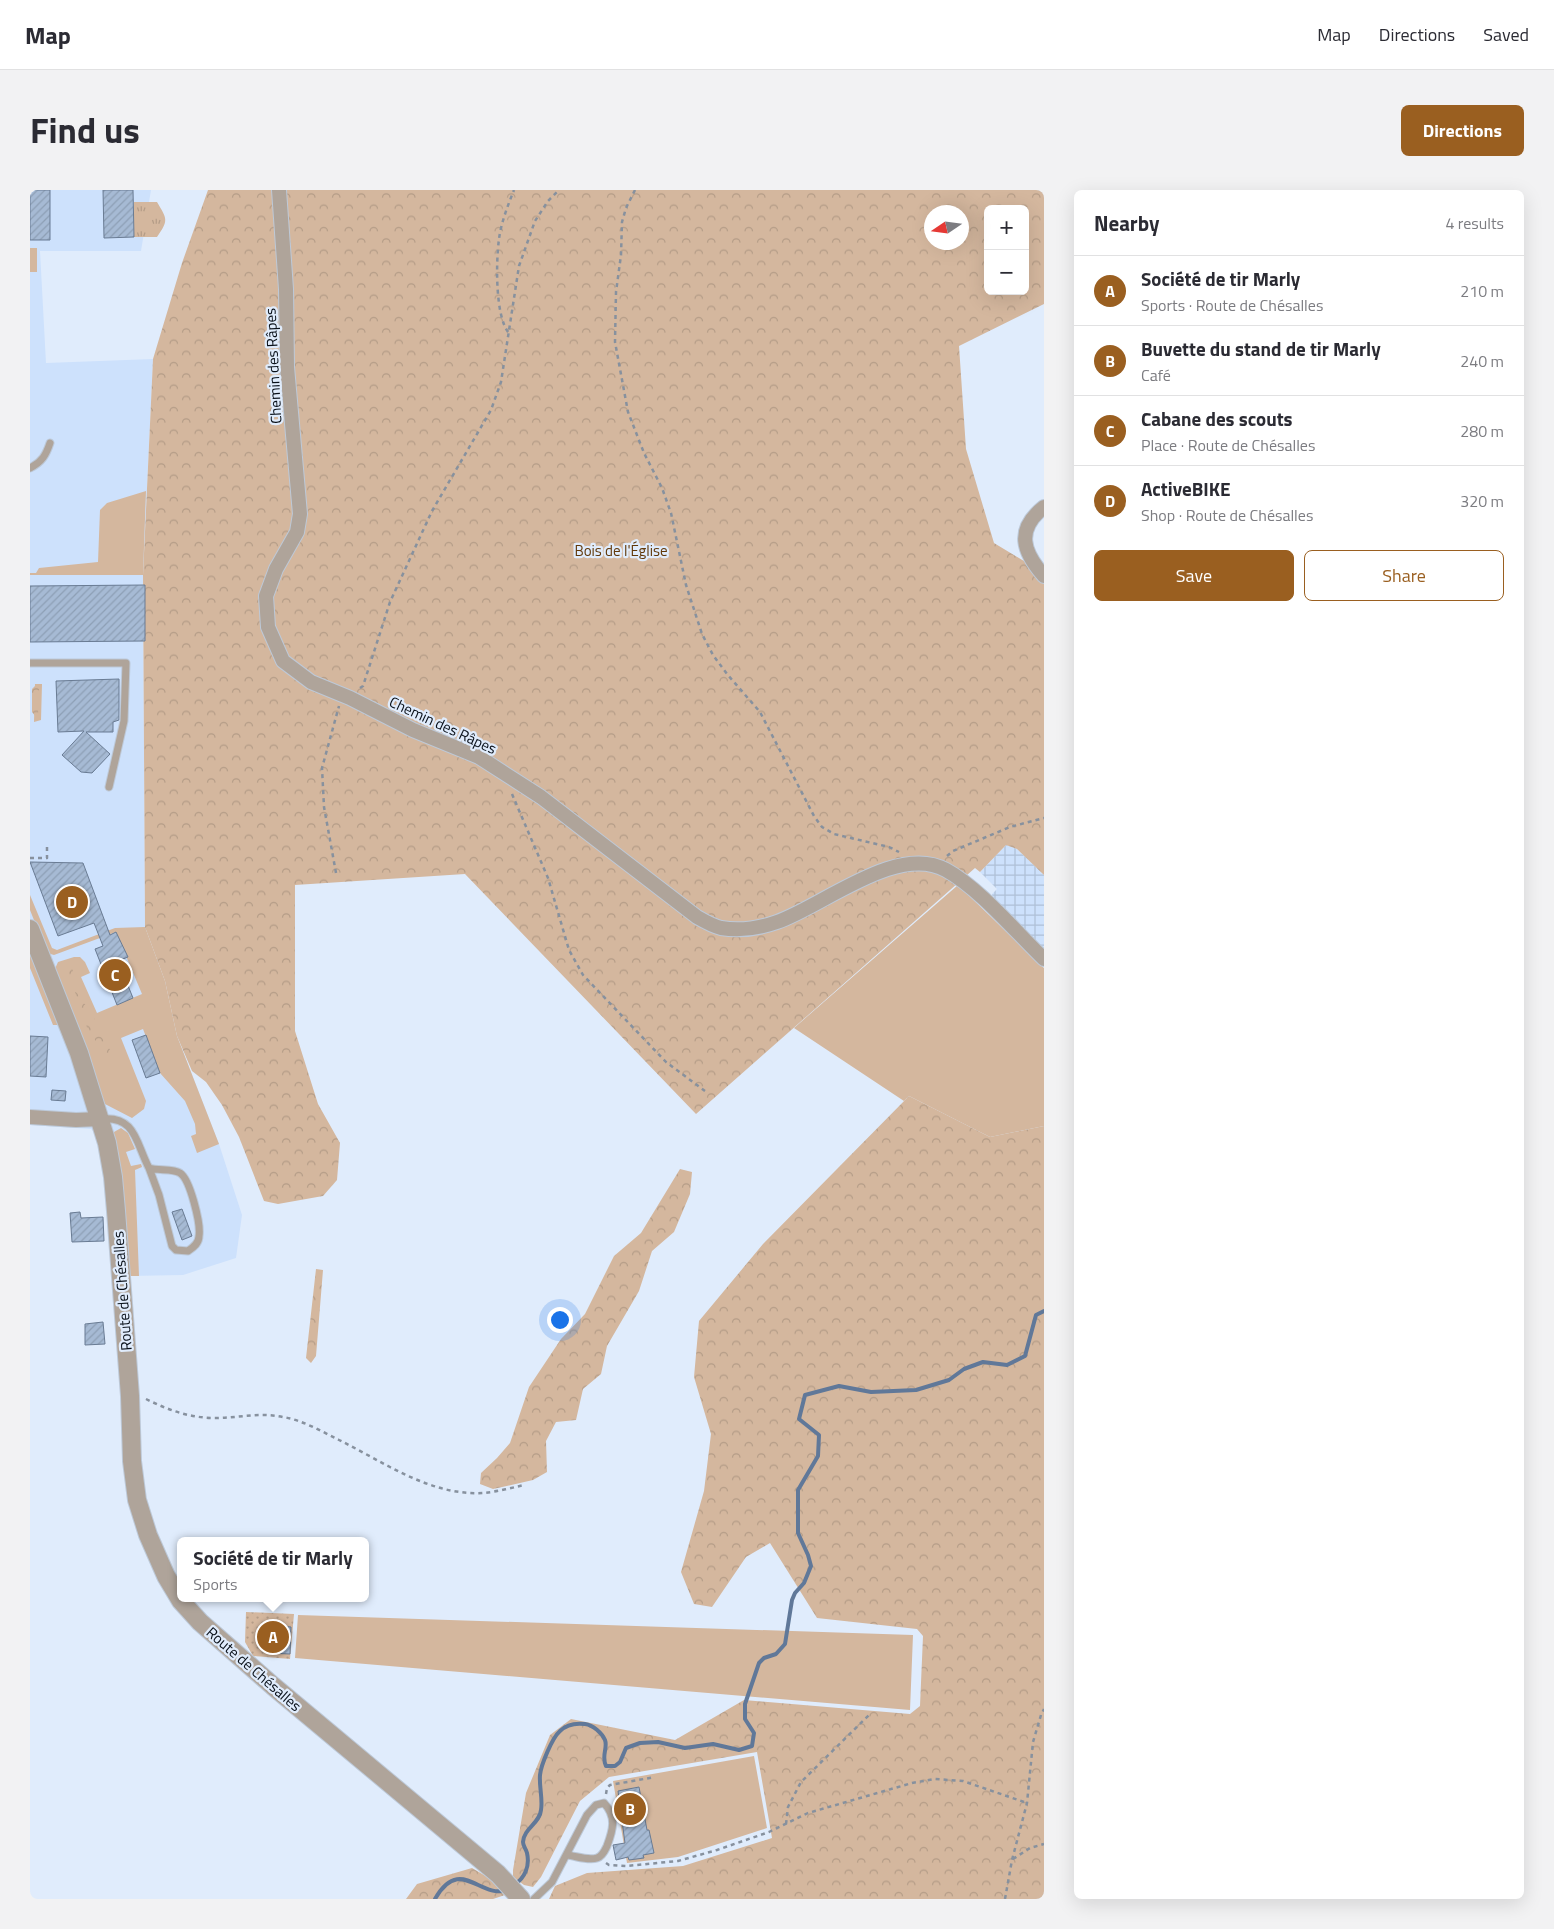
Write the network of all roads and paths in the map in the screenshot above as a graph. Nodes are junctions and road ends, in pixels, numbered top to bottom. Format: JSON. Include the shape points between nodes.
{"nodes":[{"id":1,"x":279,"y":190,"type":"edge"},
{"id":2,"x":514,"y":190,"type":"edge"},
{"id":3,"x":559,"y":190,"type":"edge"},
{"id":4,"x":634,"y":191,"type":"edge"},
{"id":5,"x":509,"y":333,"type":"junction"},
{"id":6,"x":50,"y":443,"type":"dead end"},
{"id":7,"x":30,"y":468,"type":"edge"},
{"id":8,"x":1044,"y":507,"type":"edge"},
{"id":9,"x":1044,"y":576,"type":"edge"},
{"id":10,"x":30,"y":663,"type":"edge"},
{"id":11,"x":350,"y":698,"type":"junction"},
{"id":12,"x":508,"y":776,"type":"junction"},
{"id":13,"x":109,"y":787,"type":"dead end"},
{"id":14,"x":1044,"y":818,"type":"edge"},
{"id":15,"x":47,"y":845,"type":"dead end"},
{"id":16,"x":30,"y":858,"type":"edge"},
{"id":17,"x":911,"y":863,"type":"junction"},
{"id":18,"x":938,"y":867,"type":"junction"},
{"id":19,"x":336,"y":873,"type":"dead end"},
{"id":20,"x":30,"y":929,"type":"edge"},
{"id":21,"x":1044,"y":959,"type":"edge"},
{"id":22,"x":705,"y":1091,"type":"dead end"},
{"id":23,"x":30,"y":1117,"type":"edge"},
{"id":24,"x":101,"y":1119,"type":"junction"},
{"id":25,"x":149,"y":1168,"type":"junction"},
{"id":26,"x":130,"y":1396,"type":"junction"},
{"id":27,"x":524,"y":1485,"type":"dead end"},
{"id":28,"x":177,"y":1592,"type":"edge"},
{"id":29,"x":184,"y":1602,"type":"edge"},
{"id":30,"x":1044,"y":1709,"type":"edge"},
{"id":31,"x":871,"y":1714,"type":"dead end"},
{"id":32,"x":655,"y":1777,"type":"dead end"},
{"id":33,"x":604,"y":1803,"type":"junction"},
{"id":34,"x":1027,"y":1803,"type":"junction"},
{"id":35,"x":786,"y":1824,"type":"junction"},
{"id":36,"x":1044,"y":1844,"type":"edge"},
{"id":37,"x":567,"y":1855,"type":"junction"},
{"id":38,"x":598,"y":1858,"type":"junction"},
{"id":39,"x":1012,"y":1860,"type":"junction"},
{"id":40,"x":524,"y":1898,"type":"edge"},
{"id":41,"x":1005,"y":1899,"type":"edge"}],
"edges":[{"from":1,"to":11,"type":"street","name":"Chemin des Râpes","via":[[286,289],[287,367],[300,514],[297,532],[276,569],[266,596],[268,627],[283,661],[311,682]]},
{"from":2,"to":5,"type":"path","via":[[499,239],[498,266],[499,311],[502,324]]},
{"from":3,"to":5,"type":"path","via":[[535,221],[519,266]]},
{"from":4,"to":17,"type":"path","via":[[622,222],[615,342],[628,412],[671,513],[686,585],[702,634],[727,674],[760,712],[822,827],[834,834],[890,847]]},
{"from":5,"to":11,"type":"path","via":[[501,382],[491,410],[432,511],[390,602],[363,686]]},
{"from":6,"to":7,"type":"lane","via":[[45,456]]},
{"from":8,"to":9,"type":"street","via":[[1032,519],[1025,543],[1028,555]]},
{"from":10,"to":13,"type":"lane","via":[[126,663],[124,722]]},
{"from":11,"to":12,"type":"street","name":"Chemin des Râpes","via":[[413,730],[479,757]]},
{"from":11,"to":19,"type":"path","via":[[338,706],[322,768],[324,807]]},
{"from":12,"to":17,"type":"street","name":"Chemin des Râpes","via":[[541,797],[696,918],[720,928],[747,929],[777,922],[879,870]]},
{"from":12,"to":22,"type":"path","via":[[518,810],[548,878],[569,950],[583,975],[666,1062]]},
{"from":14,"to":18,"type":"path","via":[[1010,827],[953,852]]},
{"from":15,"to":16,"type":"path","via":[[47,858]]},
{"from":17,"to":18,"type":"street","name":"Chemin des Râpes"},
{"from":18,"to":21,"type":"street","name":"Chemin des Râpes","via":[[975,892]]},
{"from":20,"to":24,"type":"street","name":"Route de Chésalles","via":[[79,1052]]},
{"from":23,"to":24,"type":"street"},
{"from":24,"to":25,"type":"lane","via":[[117,1120],[132,1129]]},
{"from":24,"to":26,"type":"street","name":"Route de Chésalles","via":[[113,1177]]},
{"from":25,"to":25,"type":"lane","via":[[172,1246],[182,1252],[188,1251],[196,1245],[199,1236],[198,1220],[185,1178],[179,1172]]},
{"from":26,"to":27,"type":"path","via":[[146,1398],[170,1410],[194,1416],[215,1418],[262,1414],[285,1417],[320,1431],[418,1481],[448,1490],[483,1493]]},
{"from":26,"to":28,"type":"street","name":"Route de Chésalles","via":[[137,1500],[162,1568]]},
{"from":29,"to":40,"type":"street","name":"Route de Chésalles","via":[[200,1622],[272,1686]]},
{"from":30,"to":34,"type":"path","via":[[1033,1742]]},
{"from":31,"to":35,"type":"path","via":[[802,1782],[788,1807]]},
{"from":32,"to":33,"type":"path","via":[[610,1785]]},
{"from":33,"to":37,"type":"lane","via":[[596,1805],[587,1815]]},
{"from":33,"to":38,"type":"lane","via":[[610,1809],[614,1830],[604,1853]]},
{"from":34,"to":35,"type":"path","via":[[963,1781],[935,1779],[808,1813]]},
{"from":34,"to":39,"type":"path"},
{"from":35,"to":38,"type":"path","via":[[678,1861],[626,1866],[609,1865]]},
{"from":36,"to":39,"type":"path","via":[[1030,1848]]},
{"from":37,"to":38,"type":"lane"},
{"from":37,"to":40,"type":"lane","via":[[552,1882]]},
{"from":39,"to":41,"type":"path"}]}
